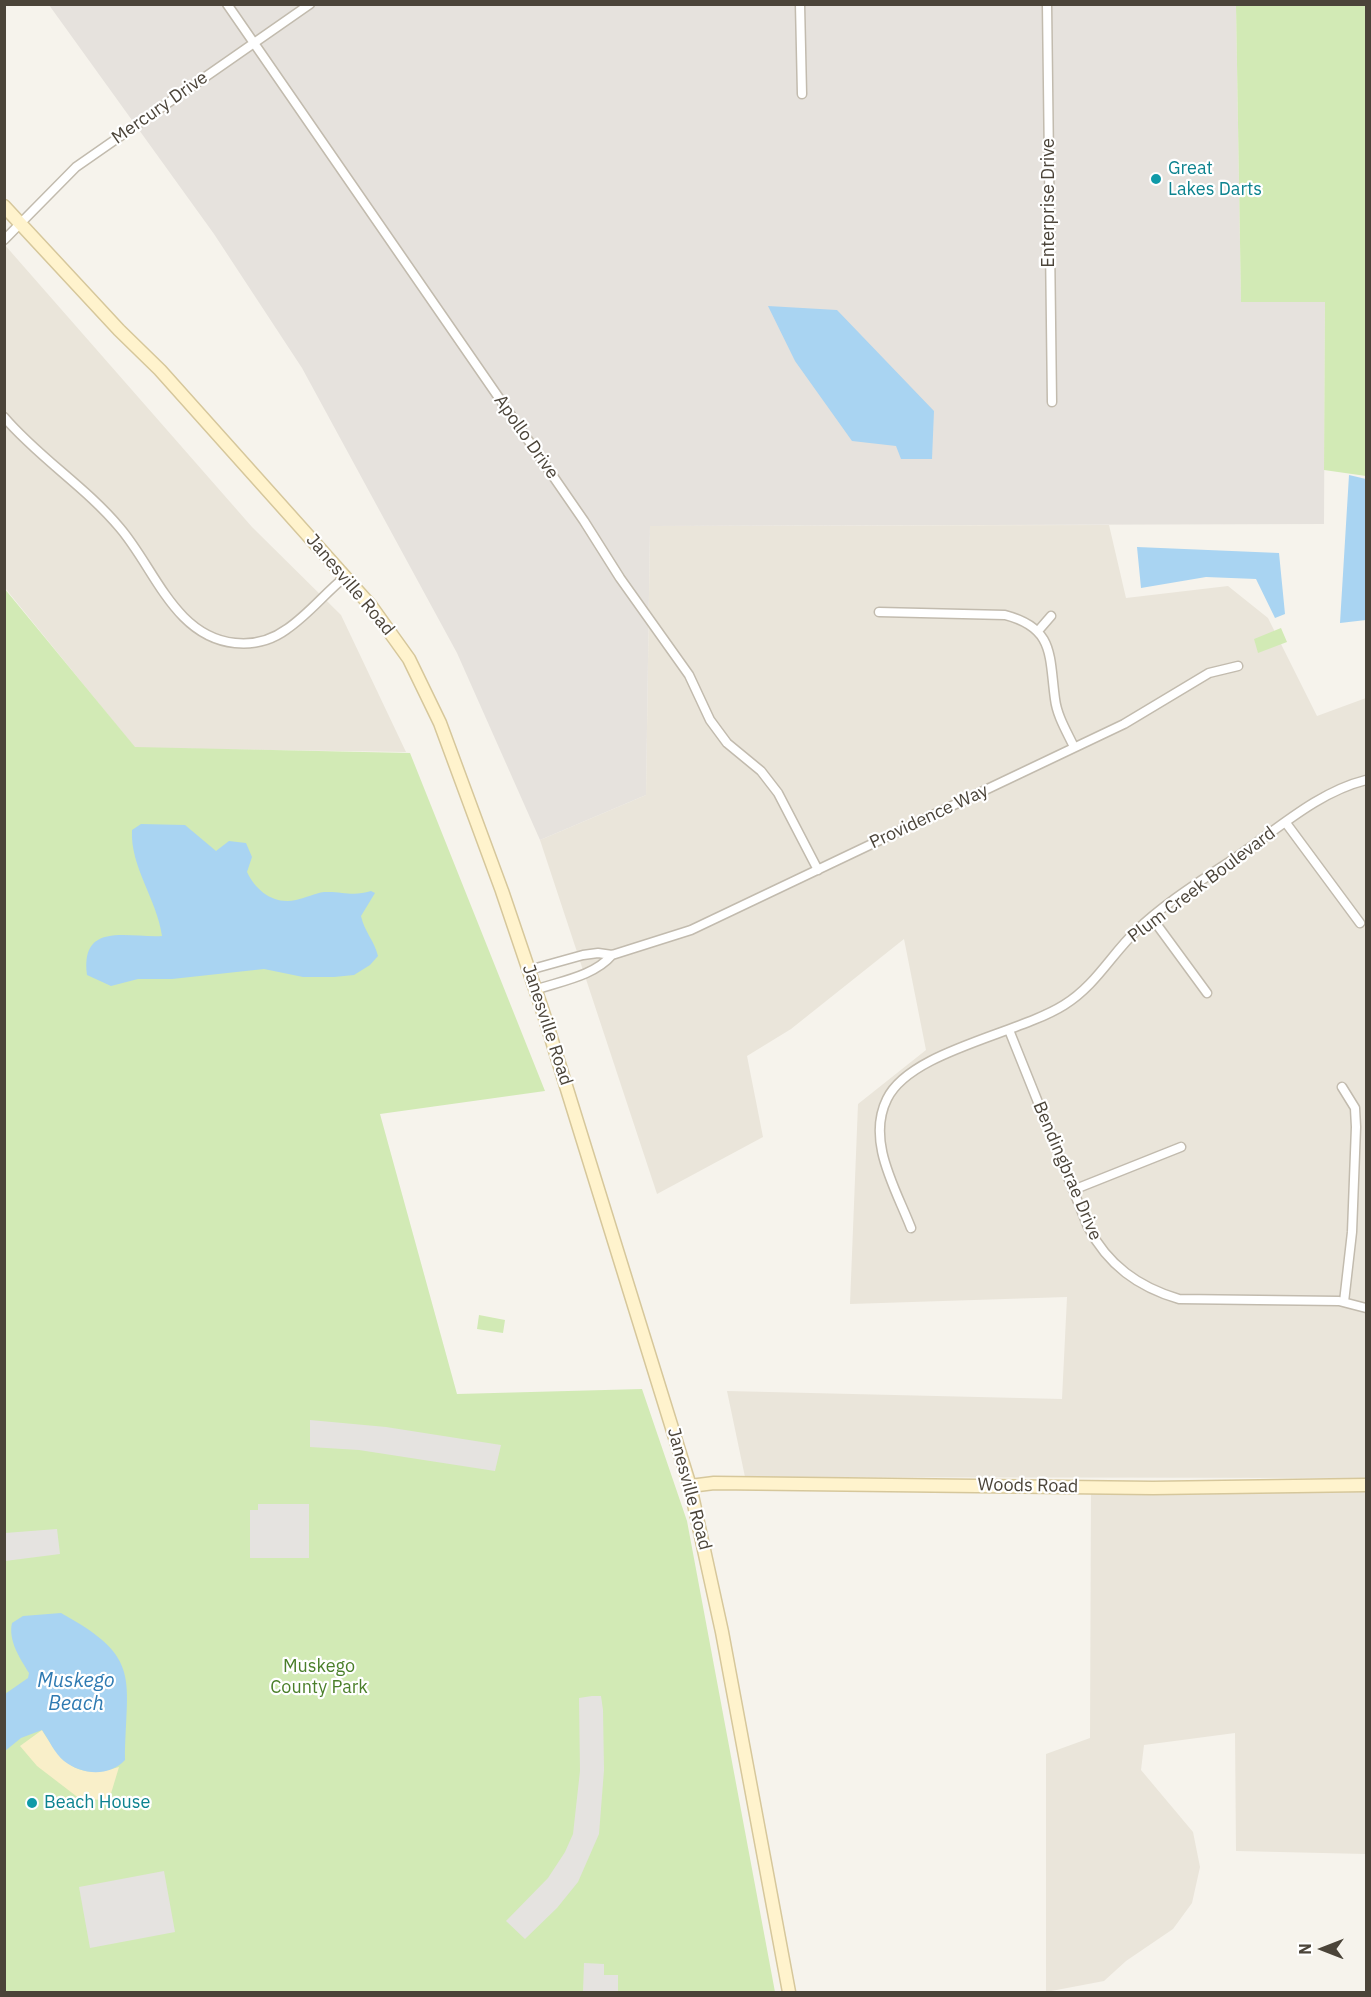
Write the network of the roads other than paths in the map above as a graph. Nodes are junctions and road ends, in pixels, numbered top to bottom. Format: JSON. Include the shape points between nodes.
{"nodes":[{"id":1,"x":227,"y":4,"type":"edge"},
{"id":2,"x":310,"y":4,"type":"edge"},
{"id":3,"x":800,"y":4,"type":"edge"},
{"id":4,"x":1047,"y":4,"type":"edge"},
{"id":5,"x":254,"y":43,"type":"junction"},
{"id":6,"x":802,"y":94,"type":"dead end"},
{"id":7,"x":4,"y":206,"type":"edge"},
{"id":8,"x":22,"y":225,"type":"junction"},
{"id":9,"x":4,"y":240,"type":"edge"},
{"id":10,"x":1052,"y":402,"type":"dead end"},
{"id":11,"x":4,"y":417,"type":"edge"},
{"id":12,"x":345,"y":576,"type":"junction"},
{"id":13,"x":879,"y":612,"type":"dead end"},
{"id":14,"x":1051,"y":616,"type":"dead end"},
{"id":15,"x":1038,"y":631,"type":"junction"},
{"id":16,"x":1238,"y":666,"type":"dead end"},
{"id":17,"x":1074,"y":747,"type":"junction"},
{"id":18,"x":1366,"y":780,"type":"edge"},
{"id":19,"x":1286,"y":822,"type":"junction"},
{"id":20,"x":818,"y":870,"type":"junction"},
{"id":21,"x":1152,"y":918,"type":"junction"},
{"id":22,"x":1360,"y":923,"type":"dead end"},
{"id":23,"x":612,"y":955,"type":"junction"},
{"id":24,"x":529,"y":970,"type":"junction"},
{"id":25,"x":535,"y":990,"type":"junction"},
{"id":26,"x":1207,"y":993,"type":"dead end"},
{"id":27,"x":1009,"y":1030,"type":"junction"},
{"id":28,"x":1342,"y":1087,"type":"dead end"},
{"id":29,"x":1180,"y":1147,"type":"dead end"},
{"id":30,"x":1073,"y":1190,"type":"junction"},
{"id":31,"x":911,"y":1228,"type":"dead end"},
{"id":32,"x":1344,"y":1302,"type":"junction"},
{"id":33,"x":1366,"y":1308,"type":"edge"},
{"id":34,"x":1366,"y":1485,"type":"edge"},
{"id":35,"x":690,"y":1486,"type":"junction"},
{"id":36,"x":789,"y":1992,"type":"edge"}],
"edges":[{"from":1,"to":5,"type":"street","name":"Apollo Drive"},
{"from":2,"to":5,"type":"street","name":"Mercury Drive"},
{"from":3,"to":6,"type":"street"},
{"from":4,"to":10,"type":"street","name":"Enterprise Drive"},
{"from":5,"to":8,"type":"street","name":"Mercury Drive","via":[[76,167]]},
{"from":5,"to":20,"type":"street","name":"Apollo Drive","via":[[689,675],[710,720],[778,793]]},
{"from":7,"to":8,"type":"main road","name":"Janesville Road"},
{"from":8,"to":9,"type":"street","name":"Mercury Drive"},
{"from":8,"to":12,"type":"main road","name":"Janesville Road","via":[[160,370]]},
{"from":11,"to":12,"type":"street","via":[[108,514],[182,616],[207,636],[242,644],[272,638],[303,616]]},
{"from":12,"to":24,"type":"main road","name":"Janesville Road","via":[[409,659],[430,701]]},
{"from":13,"to":15,"type":"street","via":[[1005,615]]},
{"from":14,"to":15,"type":"street"},
{"from":15,"to":17,"type":"street","via":[[1050,653],[1055,700]]},
{"from":16,"to":17,"type":"street","name":"Providence Way","via":[[1209,673],[1145,713]]},
{"from":17,"to":20,"type":"street","name":"Providence Way"},
{"from":18,"to":19,"type":"street","name":"Plum Creek Boulevard","via":[[1320,799]]},
{"from":19,"to":21,"type":"street","name":"Plum Creek Boulevard"},
{"from":19,"to":22,"type":"street"},
{"from":20,"to":23,"type":"street","name":"Providence Way","via":[[691,930]]},
{"from":21,"to":26,"type":"street"},
{"from":21,"to":27,"type":"street","name":"Plum Creek Boulevard","via":[[1132,934],[1078,995],[1048,1014]]},
{"from":23,"to":24,"type":"street","name":"Providence Way","via":[[583,955]]},
{"from":23,"to":25,"type":"street","name":"Providence Way","via":[[592,970]]},
{"from":24,"to":25,"type":"main road","name":"Janesville Road"},
{"from":25,"to":35,"type":"main road","name":"Janesville Road"},
{"from":27,"to":30,"type":"street","name":"Bendingbrae Drive"},
{"from":27,"to":31,"type":"street","name":"Plum Creek Boulevard","via":[[912,1070],[897,1083],[885,1103],[880,1123],[882,1151]]},
{"from":28,"to":32,"type":"street","via":[[1355,1108],[1356,1126],[1352,1232]]},
{"from":29,"to":30,"type":"street"},
{"from":30,"to":32,"type":"street","name":"Bendingbrae Drive","via":[[1103,1252],[1137,1282],[1159,1293],[1190,1300]]},
{"from":32,"to":33,"type":"street","name":"Bendingbrae Drive"},
{"from":34,"to":35,"type":"main road","name":"Woods Road"},
{"from":35,"to":36,"type":"main road","name":"Janesville Road","via":[[722,1632]]}]}
